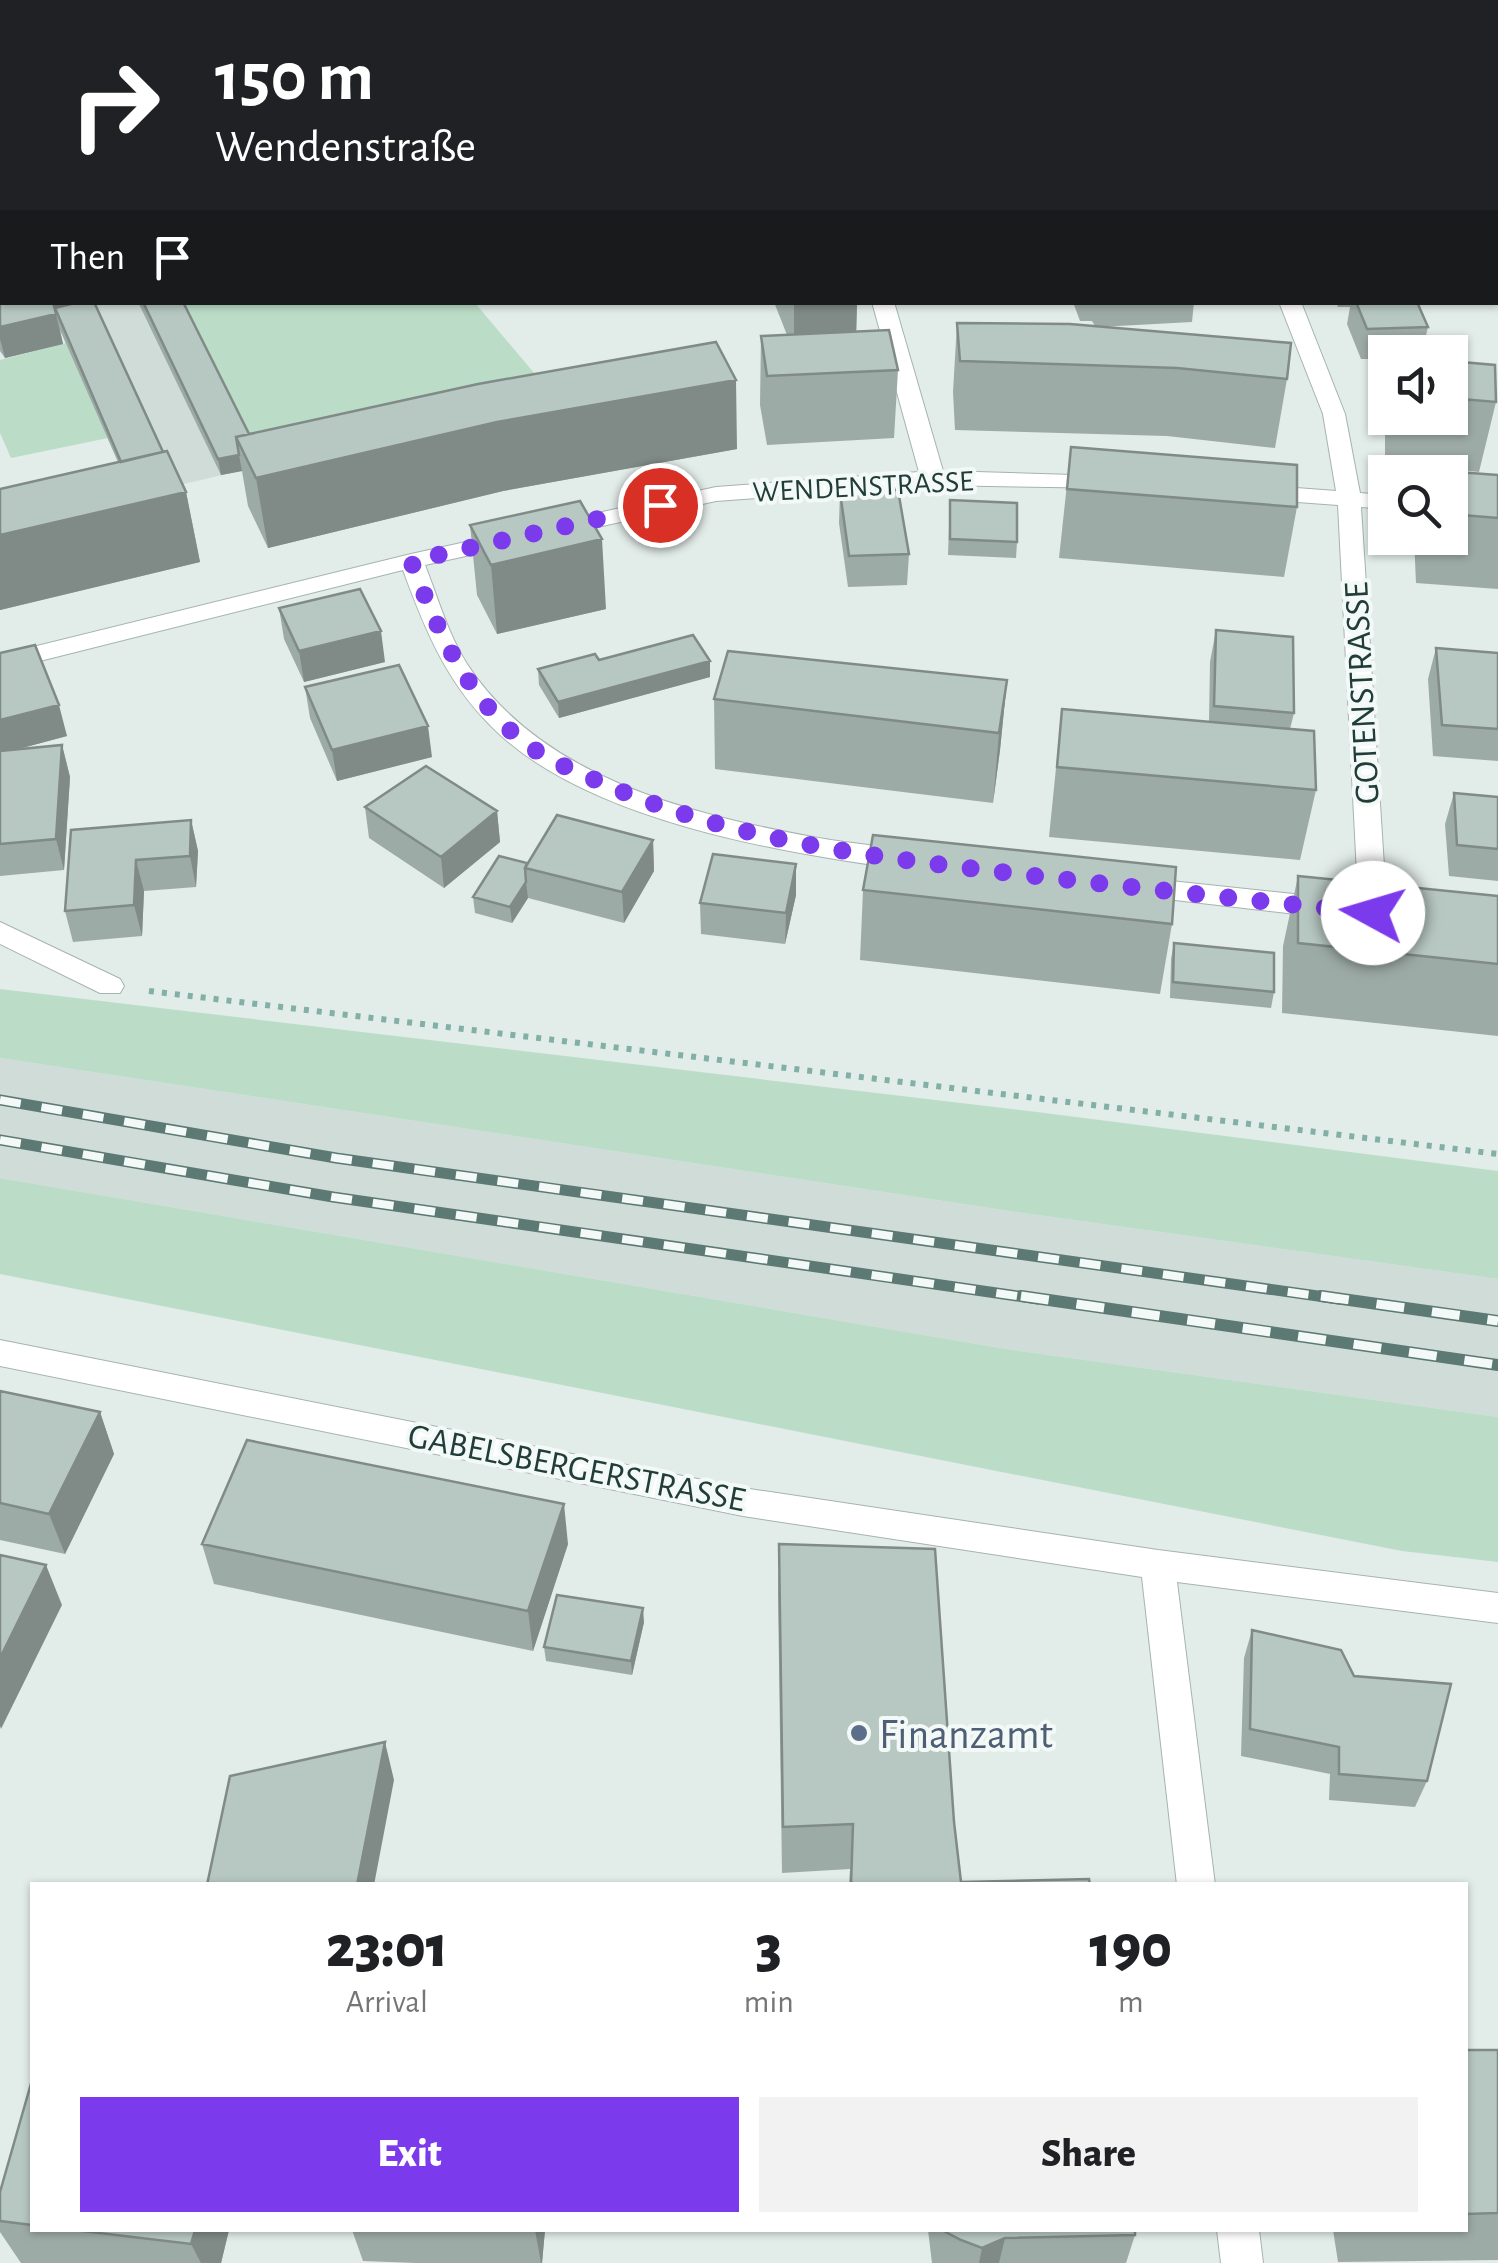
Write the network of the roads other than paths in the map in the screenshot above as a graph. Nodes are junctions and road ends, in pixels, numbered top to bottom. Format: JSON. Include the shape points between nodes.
{"nodes":[{"id":1,"x":885,"y":305,"type":"edge"},
{"id":2,"x":1291,"y":305,"type":"edge"},
{"id":3,"x":932,"y":478,"type":"junction"},
{"id":4,"x":1137,"y":484,"type":"edge"},
{"id":5,"x":1235,"y":490,"type":"edge"},
{"id":6,"x":1349,"y":499,"type":"junction"},
{"id":7,"x":1368,"y":501,"type":"edge"},
{"id":8,"x":411,"y":561,"type":"junction"},
{"id":9,"x":0,"y":663,"type":"edge"},
{"id":10,"x":939,"y":864,"type":"edge"},
{"id":11,"x":1111,"y":884,"type":"edge"},
{"id":12,"x":0,"y":932,"type":"edge"},
{"id":13,"x":110,"y":986,"type":"road end"},
{"id":14,"x":0,"y":1353,"type":"edge"},
{"id":15,"x":1158,"y":1565,"type":"junction"},
{"id":16,"x":1498,"y":1608,"type":"edge"},
{"id":17,"x":1196,"y":1882,"type":"edge"},
{"id":18,"x":1238,"y":2232,"type":"edge"},
{"id":19,"x":1242,"y":2263,"type":"edge"}],
"edges":[{"from":1,"to":3,"type":"street"},
{"from":2,"to":6,"type":"street","name":"GOTENSTRASSE","via":[[1334,414]]},
{"from":3,"to":4,"type":"street","name":"WENDENSTRASSE"},
{"from":3,"to":8,"type":"street","name":"WENDENSTRASSE","via":[[716,494]]},
{"from":5,"to":6,"type":"street"},
{"from":6,"to":7,"type":"street"},
{"from":6,"to":11,"type":"street","name":"GOTENSTRASSE","via":[[1382,914]]},
{"from":8,"to":9,"type":"street","name":"WENDENSTRASSE"},
{"from":8,"to":10,"type":"street","via":[[457,668],[522,741],[572,770],[630,796],[771,839]]},
{"from":12,"to":13,"type":"street"},
{"from":14,"to":15,"type":"street","name":"GABELSBERGERSTRASSE","via":[[743,1502]]},
{"from":15,"to":16,"type":"street","name":"GABELSBERGERSTRASSE"},
{"from":15,"to":17,"type":"street"},
{"from":18,"to":19,"type":"street"}]}
